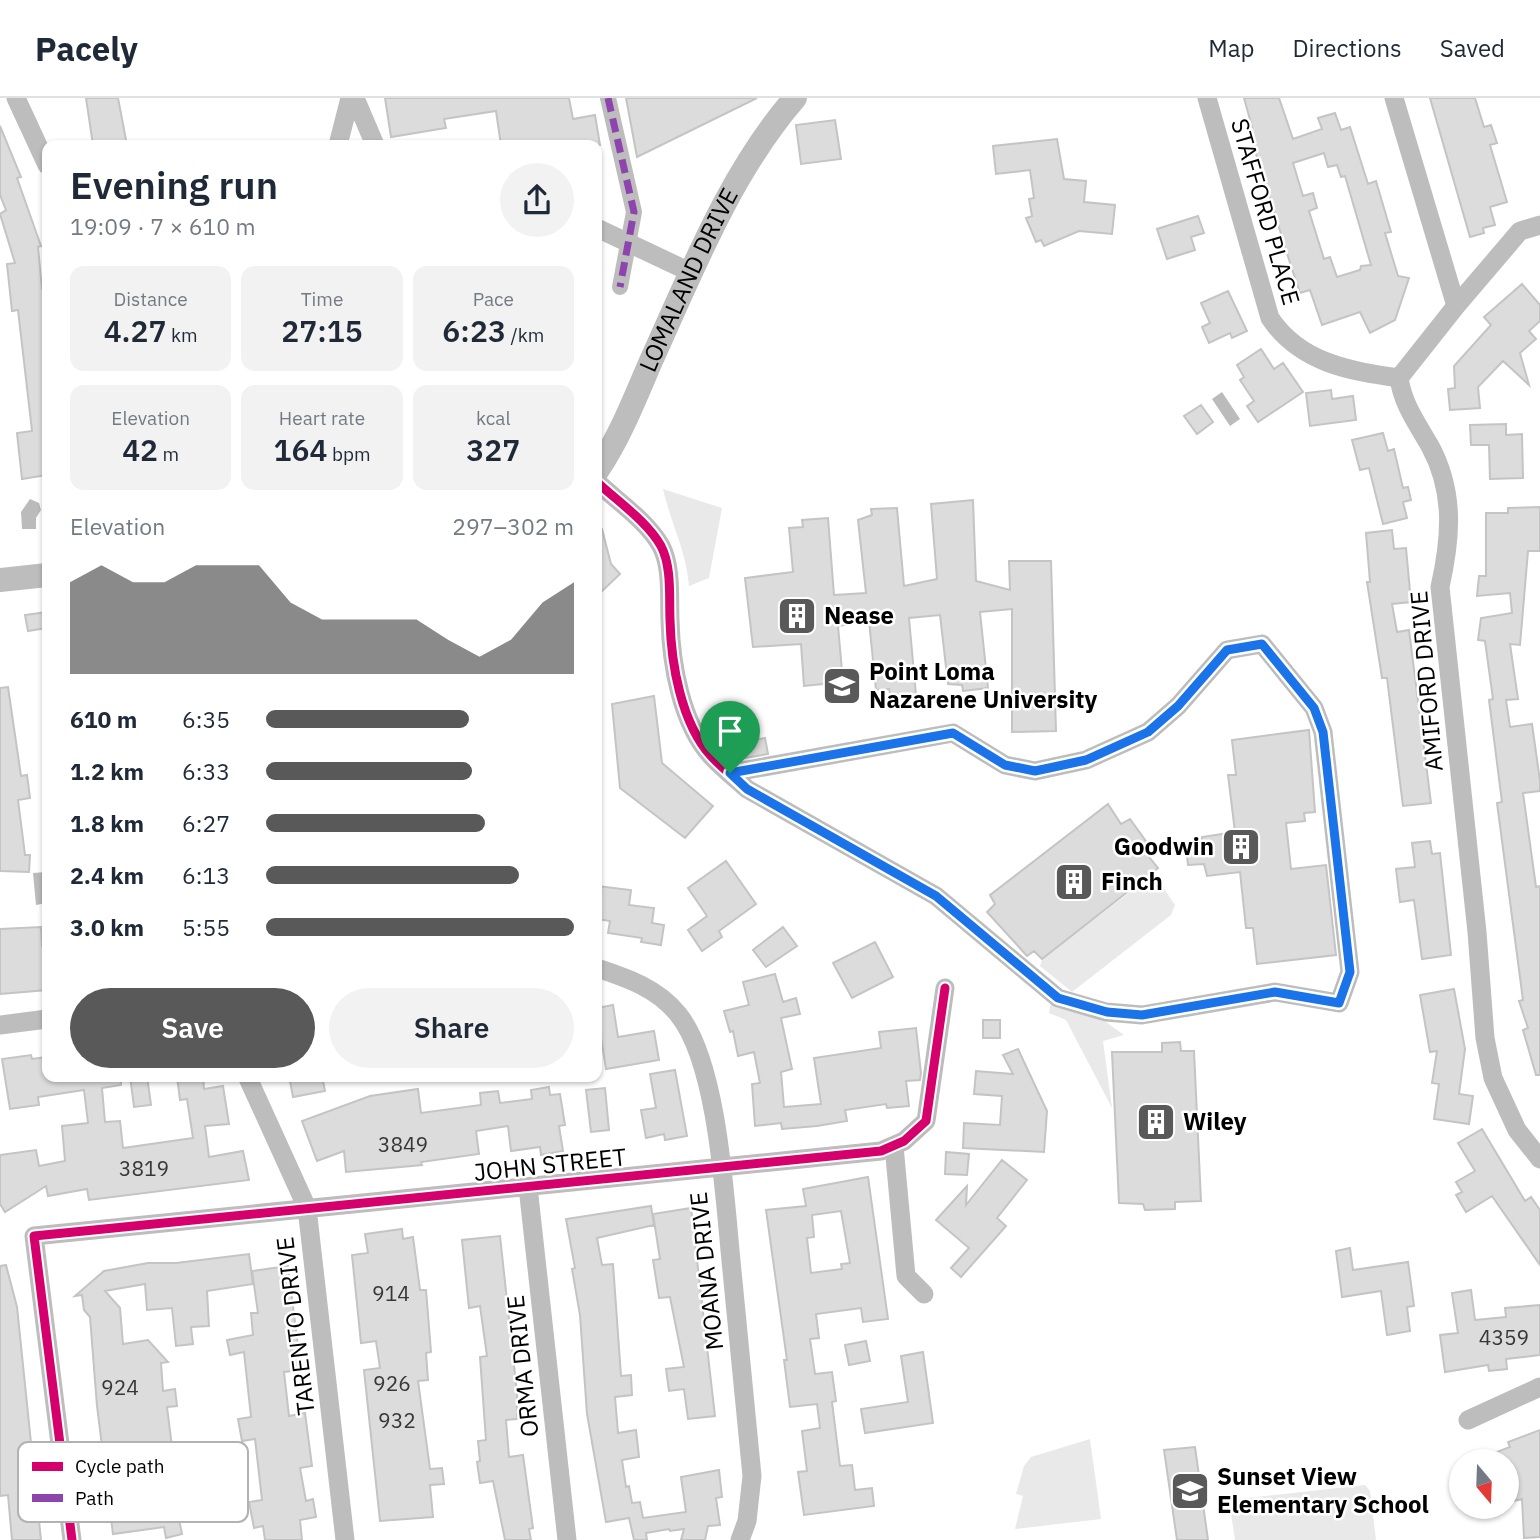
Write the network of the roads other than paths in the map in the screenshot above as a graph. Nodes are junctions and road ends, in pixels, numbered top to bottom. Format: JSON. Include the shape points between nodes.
{"nodes":[{"id":1,"x":16,"y":98,"type":"edge"},
{"id":2,"x":353,"y":98,"type":"edge"},
{"id":3,"x":608,"y":98,"type":"edge"},
{"id":4,"x":795,"y":98,"type":"edge"},
{"id":5,"x":1207,"y":98,"type":"edge"},
{"id":6,"x":1394,"y":98,"type":"edge"},
{"id":7,"x":340,"y":140,"type":"edge"},
{"id":8,"x":373,"y":140,"type":"edge"},
{"id":9,"x":42,"y":154,"type":"edge"},
{"id":10,"x":1540,"y":225,"type":"edge"},
{"id":11,"x":608,"y":235,"type":"edge"},
{"id":12,"x":692,"y":273,"type":"junction"},
{"id":13,"x":620,"y":287,"type":"dead end"},
{"id":14,"x":1456,"y":306,"type":"junction"},
{"id":15,"x":1399,"y":378,"type":"junction"},
{"id":16,"x":602,"y":463,"type":"edge"},
{"id":17,"x":602,"y":486,"type":"edge"},
{"id":18,"x":42,"y":576,"type":"edge"},
{"id":19,"x":0,"y":580,"type":"edge"},
{"id":20,"x":730,"y":773,"type":"junction"},
{"id":21,"x":602,"y":970,"type":"edge"},
{"id":22,"x":946,"y":988,"type":"dead end"},
{"id":23,"x":42,"y":1020,"type":"edge"},
{"id":24,"x":0,"y":1025,"type":"edge"},
{"id":25,"x":250,"y":1082,"type":"edge"},
{"id":26,"x":894,"y":1146,"type":"junction"},
{"id":27,"x":1540,"y":1158,"type":"edge"},
{"id":28,"x":721,"y":1167,"type":"junction"},
{"id":29,"x":528,"y":1187,"type":"junction"},
{"id":30,"x":307,"y":1208,"type":"junction"},
{"id":31,"x":924,"y":1294,"type":"dead end"},
{"id":32,"x":1540,"y":1387,"type":"edge"},
{"id":33,"x":1468,"y":1420,"type":"dead end"},
{"id":34,"x":60,"y":1442,"type":"edge"},
{"id":35,"x":70,"y":1522,"type":"edge"},
{"id":36,"x":72,"y":1540,"type":"edge"},
{"id":37,"x":345,"y":1540,"type":"edge"},
{"id":38,"x":567,"y":1540,"type":"edge"},
{"id":39,"x":740,"y":1540,"type":"edge"}],
"edges":[{"from":1,"to":9,"type":"street"},
{"from":2,"to":7,"type":"street"},
{"from":2,"to":8,"type":"street"},
{"from":3,"to":11,"type":"street","via":[[634,212]]},
{"from":4,"to":12,"type":"street","name":"LOMALAND DRIVE","via":[[743,170]]},
{"from":5,"to":15,"type":"street","name":"STAFFORD PLACE","via":[[1270,318],[1279,332],[1307,355],[1350,371]]},
{"from":6,"to":14,"type":"street"},
{"from":10,"to":14,"type":"street","via":[[1520,231]]},
{"from":11,"to":12,"type":"street"},
{"from":11,"to":13,"type":"street"},
{"from":12,"to":16,"type":"street","name":"LOMALAND DRIVE"},
{"from":14,"to":15,"type":"street"},
{"from":15,"to":27,"type":"street","name":"AMIFORD DRIVE","via":[[1403,400],[1432,449],[1449,500],[1450,543],[1440,587],[1485,1038],[1493,1078],[1517,1130]]},
{"from":17,"to":20,"type":"street","via":[[662,547],[684,706],[710,755]]},
{"from":18,"to":19,"type":"street"},
{"from":20,"to":20,"type":"street","via":[[754,793],[936,896],[1058,998],[1107,1012],[1142,1015],[1275,992],[1339,1003],[1350,972],[1323,732],[1314,708],[1262,644],[1227,650],[1178,706],[1148,732],[1086,760],[1035,771],[1005,765],[953,733]]},
{"from":21,"to":28,"type":"street","name":"MOANA DRIVE","via":[[639,982],[679,1015],[702,1059]]},
{"from":22,"to":26,"type":"street","name":"JOHN STREET","via":[[926,1121]]},
{"from":23,"to":24,"type":"street"},
{"from":25,"to":30,"type":"street","name":"TARENTO DRIVE"},
{"from":26,"to":28,"type":"street","name":"JOHN STREET"},
{"from":26,"to":31,"type":"street","via":[[906,1276]]},
{"from":28,"to":29,"type":"street","name":"JOHN STREET"},
{"from":28,"to":39,"type":"street","name":"MOANA DRIVE","via":[[752,1476]]},
{"from":29,"to":30,"type":"street","name":"JOHN STREET"},
{"from":29,"to":38,"type":"street","name":"ORMA DRIVE"},
{"from":30,"to":34,"type":"street","name":"JOHN STREET","via":[[34,1236]]},
{"from":30,"to":37,"type":"street","name":"TARENTO DRIVE"},
{"from":32,"to":33,"type":"street"},
{"from":35,"to":36,"type":"street","name":"JOHN STREET"}]}
